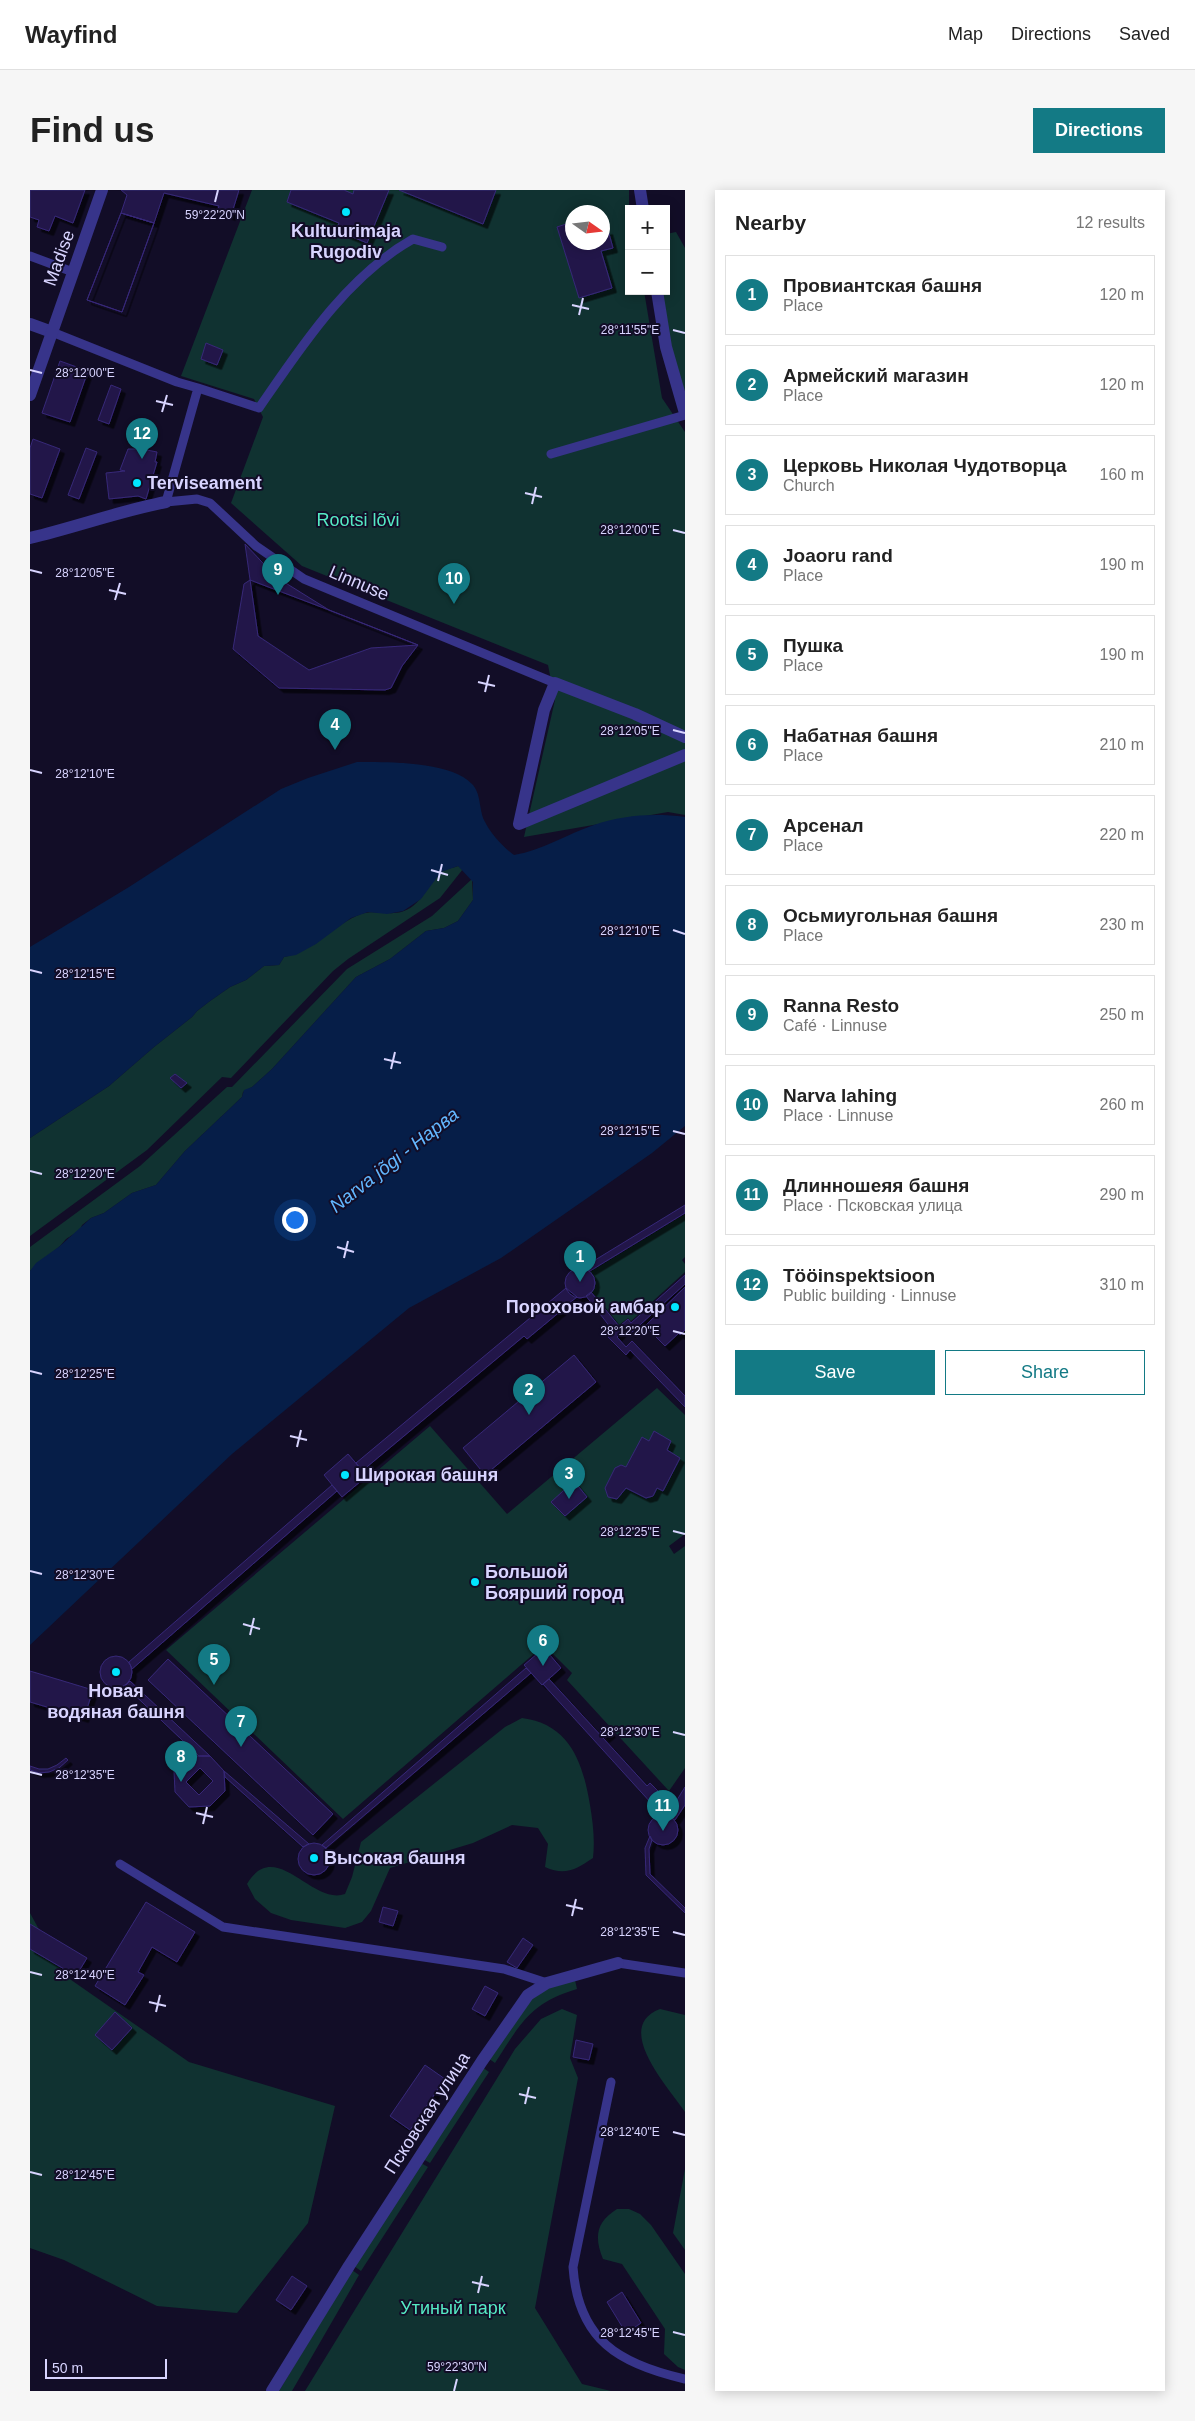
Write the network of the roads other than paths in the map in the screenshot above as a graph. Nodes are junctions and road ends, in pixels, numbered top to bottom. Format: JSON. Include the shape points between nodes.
{"nodes":[{"id":1,"x":102,"y":190,"type":"edge"},
{"id":2,"x":640,"y":190,"type":"edge"},
{"id":3,"x":642,"y":205,"type":"edge"},
{"id":4,"x":442,"y":247,"type":"dead end"},
{"id":5,"x":30,"y":256,"type":"edge"},
{"id":6,"x":73,"y":272,"type":"junction"},
{"id":7,"x":657,"y":295,"type":"edge"},
{"id":8,"x":30,"y":324,"type":"edge"},
{"id":9,"x":52,"y":332,"type":"junction"},
{"id":10,"x":198,"y":388,"type":"junction"},
{"id":11,"x":30,"y":395,"type":"edge"},
{"id":12,"x":685,"y":414,"type":"edge"},
{"id":13,"x":551,"y":454,"type":"dead end"},
{"id":14,"x":166,"y":502,"type":"junction"},
{"id":15,"x":30,"y":538,"type":"edge"},
{"id":16,"x":555,"y":684,"type":"junction"},
{"id":17,"x":685,"y":737,"type":"edge"},
{"id":18,"x":685,"y":755,"type":"edge"},
{"id":19,"x":120,"y":1864,"type":"dead end"},
{"id":20,"x":618,"y":1963,"type":"joint"},
{"id":21,"x":685,"y":1973,"type":"edge"},
{"id":22,"x":547,"y":1983,"type":"junction"},
{"id":23,"x":611,"y":2082,"type":"dead end"},
{"id":24,"x":685,"y":2379,"type":"edge"},
{"id":25,"x":272,"y":2391,"type":"edge"}],
"edges":[{"from":1,"to":6,"type":"street","name":"Madise"},
{"from":2,"to":3,"type":"street"},
{"from":4,"to":10,"type":"lane","via":[[413,239],[379,262],[319,326],[258,408]]},
{"from":5,"to":6,"type":"lane"},
{"from":6,"to":9,"type":"street","name":"Madise"},
{"from":7,"to":12,"type":"street","via":[[666,347]]},
{"from":8,"to":9,"type":"street"},
{"from":9,"to":10,"type":"lane"},
{"from":9,"to":11,"type":"street","name":"Madise"},
{"from":10,"to":14,"type":"lane"},
{"from":12,"to":13,"type":"lane"},
{"from":14,"to":15,"type":"street","name":"Linnuse","via":[[126,510]]},
{"from":14,"to":16,"type":"lane","name":"Linnuse","via":[[197,499],[210,503],[256,546],[299,576]]},
{"from":16,"to":17,"type":"street","name":"Linnuse"},
{"from":16,"to":18,"type":"street","via":[[544,710],[519,824]]},
{"from":19,"to":22,"type":"lane","via":[[223,1927],[504,1970]]},
{"from":20,"to":21,"type":"lane","name":"Псковская улица"},
{"from":20,"to":22,"type":"street","name":"Псковская улица"},
{"from":22,"to":25,"type":"street","name":"Псковская улица","via":[[528,1995],[515,2012],[349,2266]]},
{"from":23,"to":24,"type":"lane","via":[[573,2267],[575,2293],[584,2315],[603,2342],[620,2356],[641,2367]]}]}
